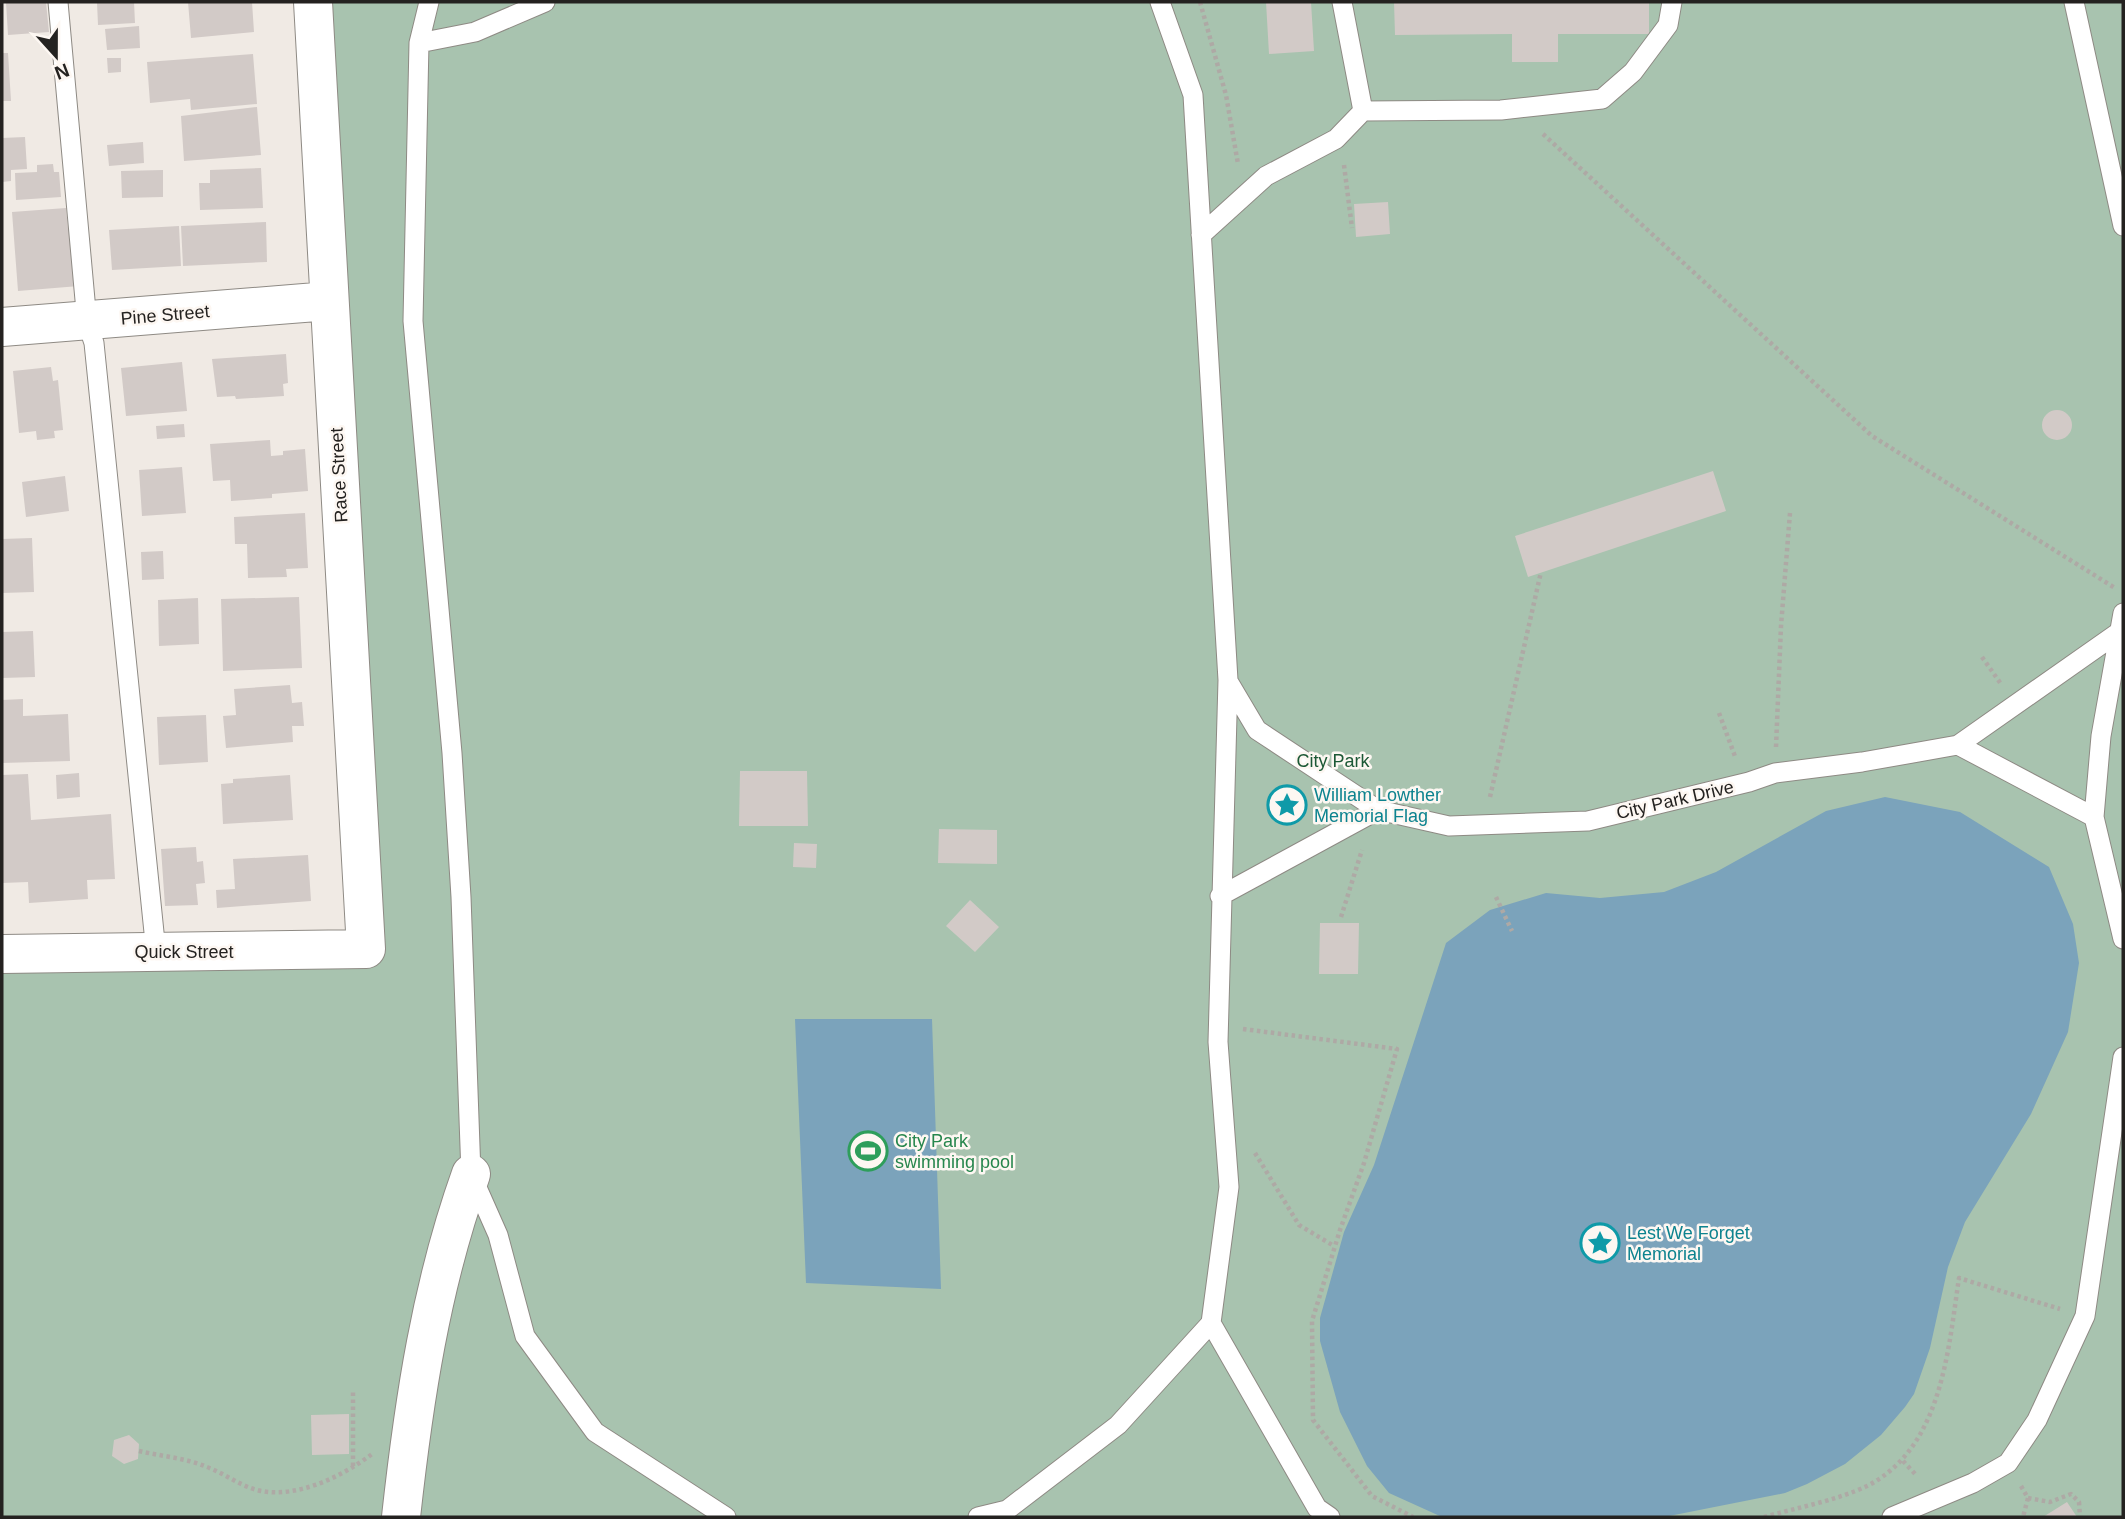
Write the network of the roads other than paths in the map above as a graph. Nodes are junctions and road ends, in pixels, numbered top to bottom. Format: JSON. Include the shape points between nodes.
{"nodes":[{"id":1,"x":58,"y":2,"type":"edge"},
{"id":2,"x":313,"y":2,"type":"edge"},
{"id":3,"x":429,"y":2,"type":"edge"},
{"id":4,"x":545,"y":2,"type":"edge"},
{"id":5,"x":1160,"y":2,"type":"edge"},
{"id":6,"x":1342,"y":2,"type":"edge"},
{"id":7,"x":1672,"y":2,"type":"edge"},
{"id":8,"x":2074,"y":2,"type":"edge"},
{"id":9,"x":419,"y":43,"type":"junction"},
{"id":10,"x":1363,"y":111,"type":"junction"},
{"id":11,"x":2123,"y":226,"type":"edge"},
{"id":12,"x":1201,"y":235,"type":"junction"},
{"id":13,"x":329,"y":301,"type":"junction"},
{"id":14,"x":88,"y":322,"type":"junction"},
{"id":15,"x":2,"y":327,"type":"edge"},
{"id":16,"x":2122,"y":626,"type":"edge"},
{"id":17,"x":1228,"y":680,"type":"junction"},
{"id":18,"x":1958,"y":745,"type":"junction"},
{"id":19,"x":1378,"y":810,"type":"junction"},
{"id":20,"x":2094,"y":817,"type":"junction"},
{"id":21,"x":1220,"y":896,"type":"junction"},
{"id":22,"x":2123,"y":939,"type":"edge"},
{"id":23,"x":366,"y":949,"type":"joint"},
{"id":24,"x":156,"y":952,"type":"junction"},
{"id":25,"x":2,"y":954,"type":"edge"},
{"id":26,"x":2123,"y":1057,"type":"edge"},
{"id":27,"x":471,"y":1174,"type":"junction"},
{"id":28,"x":1212,"y":1323,"type":"junction"},
{"id":29,"x":401,"y":1517,"type":"edge"},
{"id":30,"x":726,"y":1517,"type":"edge"},
{"id":31,"x":978,"y":1517,"type":"edge"},
{"id":32,"x":1330,"y":1517,"type":"edge"},
{"id":33,"x":1892,"y":1517,"type":"edge"}],
"edges":[{"from":1,"to":14,"type":"lane"},
{"from":2,"to":13,"type":"street","name":"Race Street"},
{"from":3,"to":9,"type":"lane"},
{"from":4,"to":9,"type":"lane","via":[[475,32]]},
{"from":5,"to":12,"type":"lane","via":[[1192,95]]},
{"from":6,"to":10,"type":"lane"},
{"from":7,"to":10,"type":"lane","via":[[1668,24],[1633,72],[1602,99],[1501,110]]},
{"from":8,"to":11,"type":"lane"},
{"from":9,"to":27,"type":"lane","via":[[412,321],[452,753]]},
{"from":10,"to":12,"type":"lane","via":[[1336,139],[1266,176]]},
{"from":12,"to":17,"type":"lane"},
{"from":13,"to":14,"type":"street","name":"Pine Street"},
{"from":13,"to":23,"type":"street","name":"Race Street"},
{"from":14,"to":15,"type":"street","name":"Pine Street"},
{"from":14,"to":24,"type":"lane","via":[[94,343]]},
{"from":16,"to":18,"type":"lane","name":"City Park Drive"},
{"from":16,"to":20,"type":"lane","via":[[2101,736]]},
{"from":17,"to":19,"type":"lane","name":"City Park Drive","via":[[1257,730]]},
{"from":17,"to":21,"type":"lane"},
{"from":18,"to":19,"type":"lane","name":"City Park Drive","via":[[1775,773],[1588,821],[1449,826]]},
{"from":18,"to":20,"type":"lane"},
{"from":19,"to":21,"type":"lane"},
{"from":20,"to":22,"type":"lane"},
{"from":21,"to":28,"type":"lane","via":[[1218,1025],[1228,1186]]},
{"from":23,"to":24,"type":"street","name":"Quick Street"},
{"from":24,"to":25,"type":"street","name":"Quick Street"},
{"from":26,"to":33,"type":"lane","via":[[2085,1316],[2037,1420],[2008,1464]]},
{"from":27,"to":29,"type":"street","via":[[448,1238],[429,1314]]},
{"from":27,"to":30,"type":"lane","via":[[498,1235],[525,1336],[595,1432]]},
{"from":28,"to":31,"type":"lane","via":[[1118,1425],[1007,1510]]},
{"from":28,"to":32,"type":"lane","via":[[1317,1507]]}]}
